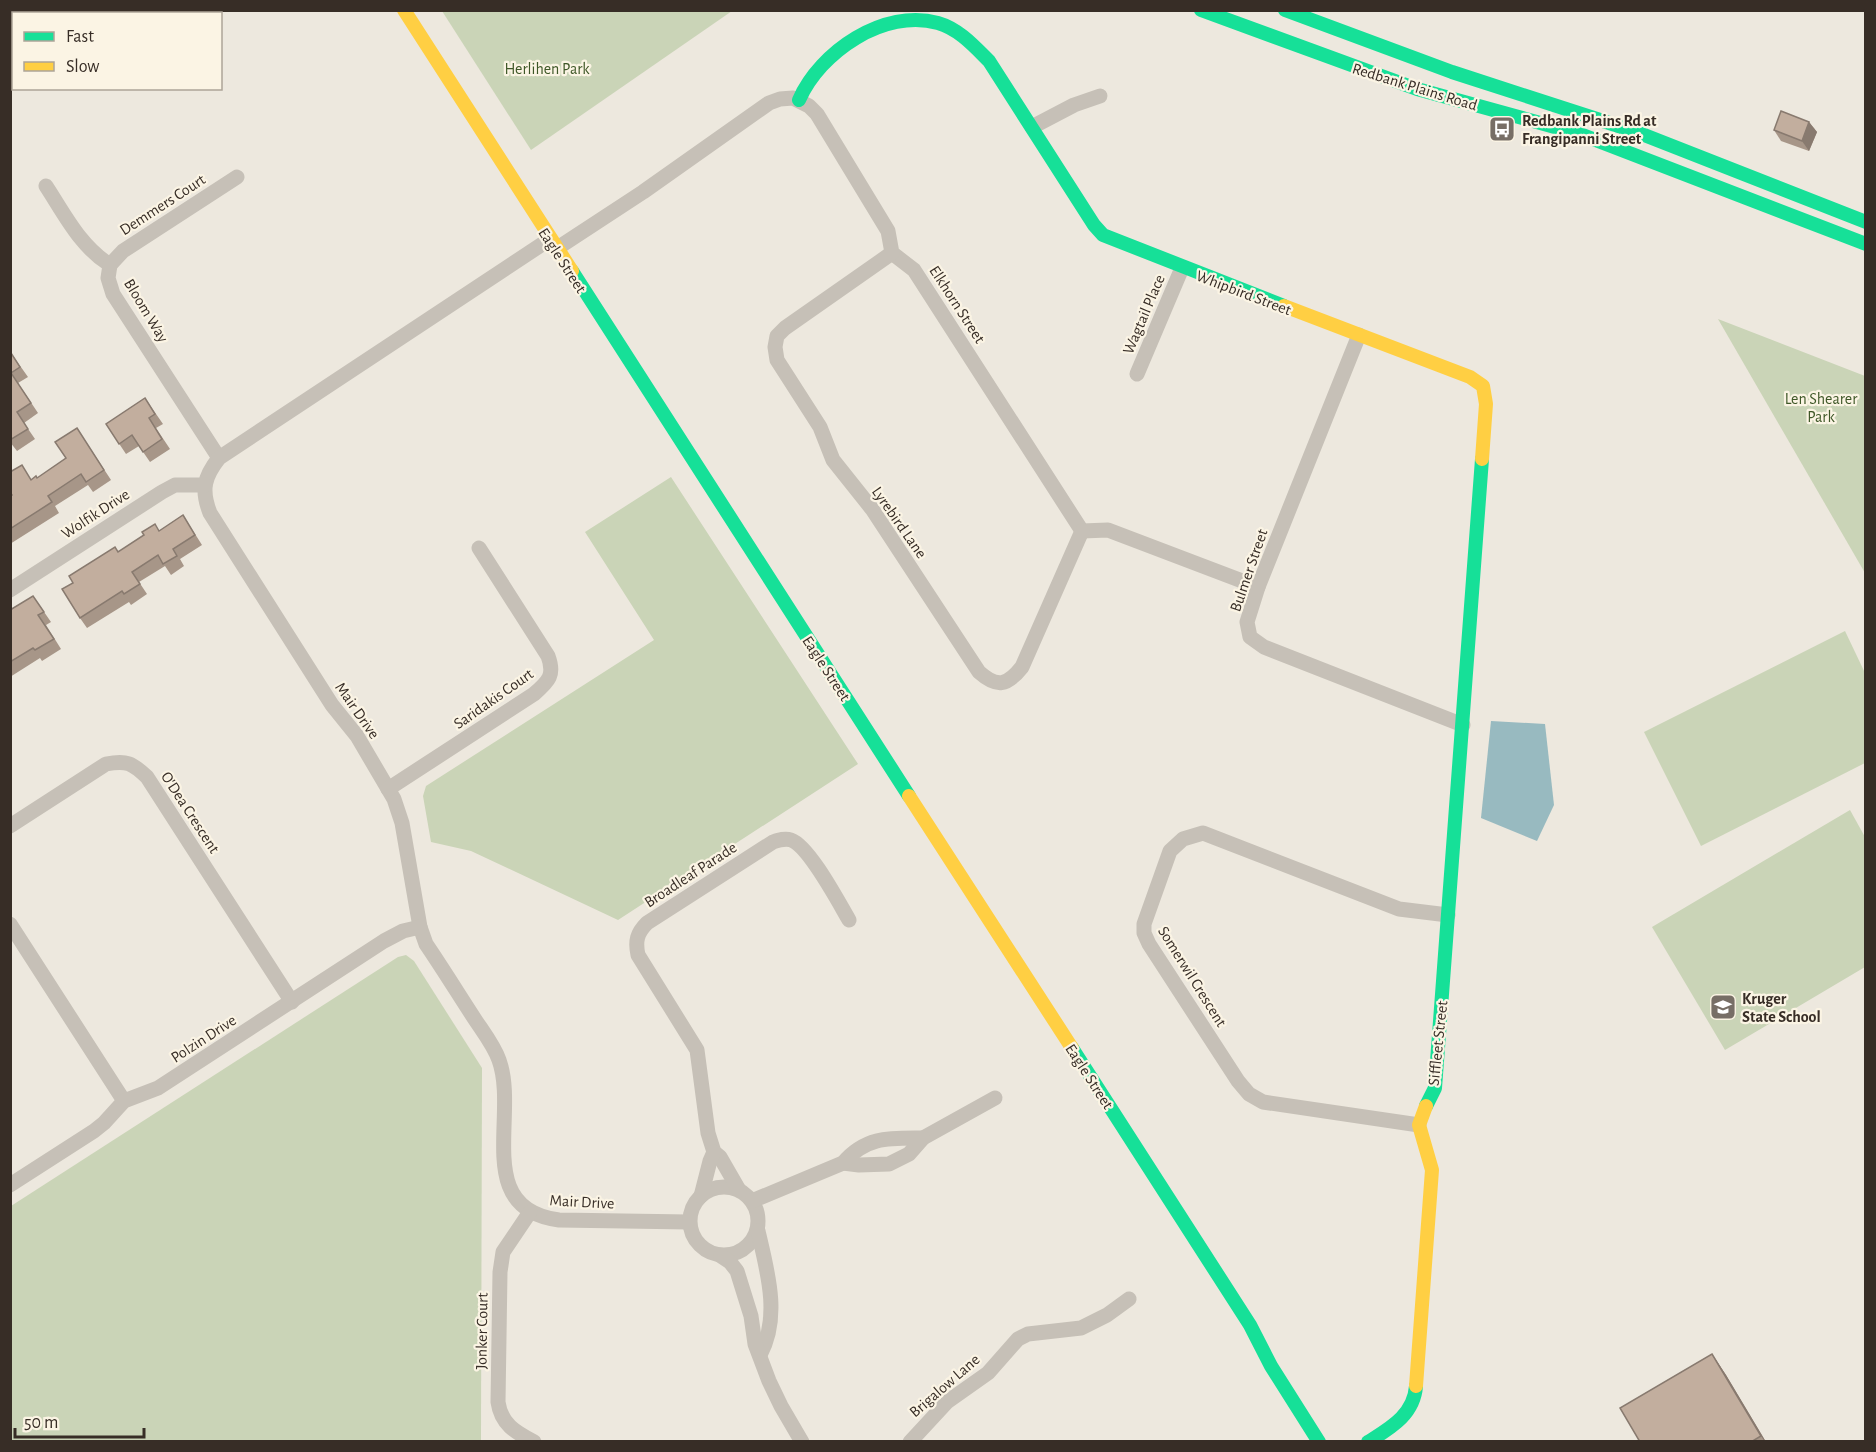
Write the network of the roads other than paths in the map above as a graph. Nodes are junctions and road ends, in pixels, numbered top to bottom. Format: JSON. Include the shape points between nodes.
{"nodes":[{"id":1,"x":404,"y":10,"type":"edge"},
{"id":2,"x":1201,"y":10,"type":"edge"},
{"id":3,"x":1285,"y":10,"type":"edge"},
{"id":4,"x":1100,"y":96,"type":"dead end"},
{"id":5,"x":799,"y":100,"type":"junction"},
{"id":6,"x":1032,"y":127,"type":"junction"},
{"id":7,"x":237,"y":177,"type":"dead end"},
{"id":8,"x":45,"y":186,"type":"dead end"},
{"id":9,"x":1866,"y":222,"type":"edge"},
{"id":10,"x":553,"y":244,"type":"junction"},
{"id":11,"x":1866,"y":244,"type":"edge"},
{"id":12,"x":892,"y":253,"type":"junction"},
{"id":13,"x":110,"y":265,"type":"junction"},
{"id":14,"x":1182,"y":268,"type":"junction"},
{"id":15,"x":1359,"y":335,"type":"junction"},
{"id":16,"x":1137,"y":374,"type":"dead end"},
{"id":17,"x":219,"y":458,"type":"junction"},
{"id":18,"x":205,"y":485,"type":"junction"},
{"id":19,"x":1082,"y":531,"type":"junction"},
{"id":20,"x":479,"y":548,"type":"dead end"},
{"id":21,"x":1258,"y":586,"type":"junction"},
{"id":22,"x":10,"y":590,"type":"edge"},
{"id":23,"x":1463,"y":724,"type":"junction"},
{"id":24,"x":388,"y":789,"type":"junction"},
{"id":25,"x":10,"y":826,"type":"edge"},
{"id":26,"x":1448,"y":915,"type":"junction"},
{"id":27,"x":849,"y":920,"type":"dead end"},
{"id":28,"x":10,"y":924,"type":"edge"},
{"id":29,"x":420,"y":927,"type":"junction"},
{"id":30,"x":292,"y":1002,"type":"junction"},
{"id":31,"x":995,"y":1098,"type":"dead end"},
{"id":32,"x":124,"y":1101,"type":"junction"},
{"id":33,"x":1419,"y":1125,"type":"junction"},
{"id":34,"x":923,"y":1138,"type":"junction"},
{"id":35,"x":714,"y":1152,"type":"junction"},
{"id":36,"x":843,"y":1163,"type":"junction"},
{"id":37,"x":10,"y":1185,"type":"edge"},
{"id":38,"x":739,"y":1190,"type":"junction"},
{"id":39,"x":701,"y":1196,"type":"junction"},
{"id":40,"x":752,"y":1201,"type":"junction"},
{"id":41,"x":530,"y":1212,"type":"junction"},
{"id":42,"x":689,"y":1222,"type":"junction"},
{"id":43,"x":758,"y":1231,"type":"junction"},
{"id":44,"x":721,"y":1256,"type":"junction"},
{"id":45,"x":1129,"y":1299,"type":"dead end"},
{"id":46,"x":760,"y":1355,"type":"junction"},
{"id":47,"x":1324,"y":1437,"type":"edge"},
{"id":48,"x":534,"y":1442,"type":"edge"},
{"id":49,"x":802,"y":1442,"type":"edge"},
{"id":50,"x":910,"y":1442,"type":"edge"},
{"id":51,"x":1368,"y":1442,"type":"edge"}],
"edges":[{"from":1,"to":10,"type":"street","name":"Eagle Street"},
{"from":2,"to":11,"type":"street","name":"Redbank Plains Road","via":[[1417,89],[1580,134]]},
{"from":3,"to":9,"type":"street","name":"Redbank Plains Road","via":[[1452,72],[1634,131]]},
{"from":4,"to":6,"type":"street"},
{"from":5,"to":6,"type":"street","name":"Whipbird Street","via":[[823,62],[882,24],[915,19],[958,31],[975,44]]},
{"from":5,"to":10,"type":"street","via":[[787,98],[769,103],[643,192]]},
{"from":5,"to":12,"type":"street","via":[[817,114],[888,231]]},
{"from":6,"to":14,"type":"street","name":"Whipbird Street","via":[[1103,235]]},
{"from":7,"to":13,"type":"street","name":"Demmers Court","via":[[123,251]]},
{"from":8,"to":13,"type":"street","name":"Bloom Way","via":[[84,244]]},
{"from":10,"to":17,"type":"street"},
{"from":10,"to":47,"type":"street","name":"Eagle Street","via":[[1250,1325],[1279,1360]]},
{"from":12,"to":19,"type":"street","name":"Elkhorn Street","via":[[914,270]]},
{"from":12,"to":19,"type":"street","name":"Lyrebird Lane","via":[[785,328],[777,336],[777,360],[820,427],[842,474],[872,509],[979,672],[991,682],[1014,678],[1022,667]]},
{"from":13,"to":17,"type":"street","name":"Bloom Way","via":[[108,278],[113,294]]},
{"from":14,"to":15,"type":"street","name":"Whipbird Street"},
{"from":14,"to":16,"type":"street","name":"Wagtail Place"},
{"from":15,"to":21,"type":"street","name":"Bulmer Street"},
{"from":15,"to":23,"type":"street","name":"Whipbird Street","via":[[1470,377],[1483,386],[1486,404]]},
{"from":17,"to":18,"type":"street"},
{"from":18,"to":22,"type":"street","name":"Wolfik Drive","via":[[174,485]]},
{"from":18,"to":24,"type":"street","name":"Mair Drive","via":[[210,513]]},
{"from":19,"to":21,"type":"street","via":[[1108,530]]},
{"from":20,"to":24,"type":"street","name":"Saridakis Court","via":[[548,656],[552,665],[548,683]]},
{"from":21,"to":23,"type":"street","name":"Bulmer Street","via":[[1247,622],[1250,637],[1264,647]]},
{"from":23,"to":26,"type":"street","name":"Siffleet Street"},
{"from":24,"to":29,"type":"street","name":"Mair Drive","via":[[399,810]]},
{"from":25,"to":30,"type":"street","name":"O'Dea Crescent","via":[[106,764],[123,760],[136,766],[147,777]]},
{"from":26,"to":33,"type":"street","name":"Siffleet Street","via":[[1435,1088]]},
{"from":26,"to":33,"type":"street","name":"Somerwil Crescent","via":[[1399,909],[1203,833],[1183,839],[1170,851],[1144,924],[1149,944],[1249,1094],[1263,1102]]},
{"from":27,"to":35,"type":"street","name":"Broadleaf Parade","via":[[806,852],[791,840],[783,839],[763,848],[640,930],[638,955],[697,1050],[705,1121]]},
{"from":28,"to":32,"type":"street"},
{"from":29,"to":30,"type":"street","name":"Polzin Drive","via":[[384,941]]},
{"from":29,"to":41,"type":"street","name":"Mair Drive","via":[[426,944],[498,1059],[504,1089],[504,1174],[510,1189]]},
{"from":30,"to":32,"type":"street","name":"Polzin Drive","via":[[158,1088]]},
{"from":31,"to":34,"type":"street"},
{"from":32,"to":37,"type":"street","name":"Polzin Drive","via":[[99,1127]]},
{"from":33,"to":51,"type":"street","via":[[1432,1170],[1415,1398],[1403,1417]]},
{"from":34,"to":36,"type":"street","via":[[869,1142],[853,1151]]},
{"from":34,"to":36,"type":"street","via":[[909,1154],[889,1164]]},
{"from":35,"to":38,"type":"street","name":"Broadleaf Parade"},
{"from":35,"to":39,"type":"street"},
{"from":36,"to":40,"type":"street"},
{"from":38,"to":39,"type":"street","via":[[716,1188]]},
{"from":38,"to":40,"type":"street"},
{"from":39,"to":42,"type":"street","via":[[693,1206]]},
{"from":40,"to":43,"type":"street","via":[[758,1215]]},
{"from":41,"to":42,"type":"street","name":"Mair Drive","via":[[559,1220]]},
{"from":41,"to":48,"type":"street","name":"Jonker Court","via":[[503,1252],[498,1402],[499,1412],[512,1431]]},
{"from":42,"to":44,"type":"street","via":[[698,1244]]},
{"from":43,"to":44,"type":"street","via":[[744,1250]]},
{"from":43,"to":46,"type":"street","via":[[769,1282],[771,1315],[766,1346]]},
{"from":44,"to":46,"type":"street","via":[[737,1271]]},
{"from":45,"to":50,"type":"street","name":"Brigalow Lane","via":[[1081,1328],[1028,1334],[1018,1339],[988,1373],[947,1402]]},
{"from":46,"to":49,"type":"street","via":[[781,1406]]}]}
